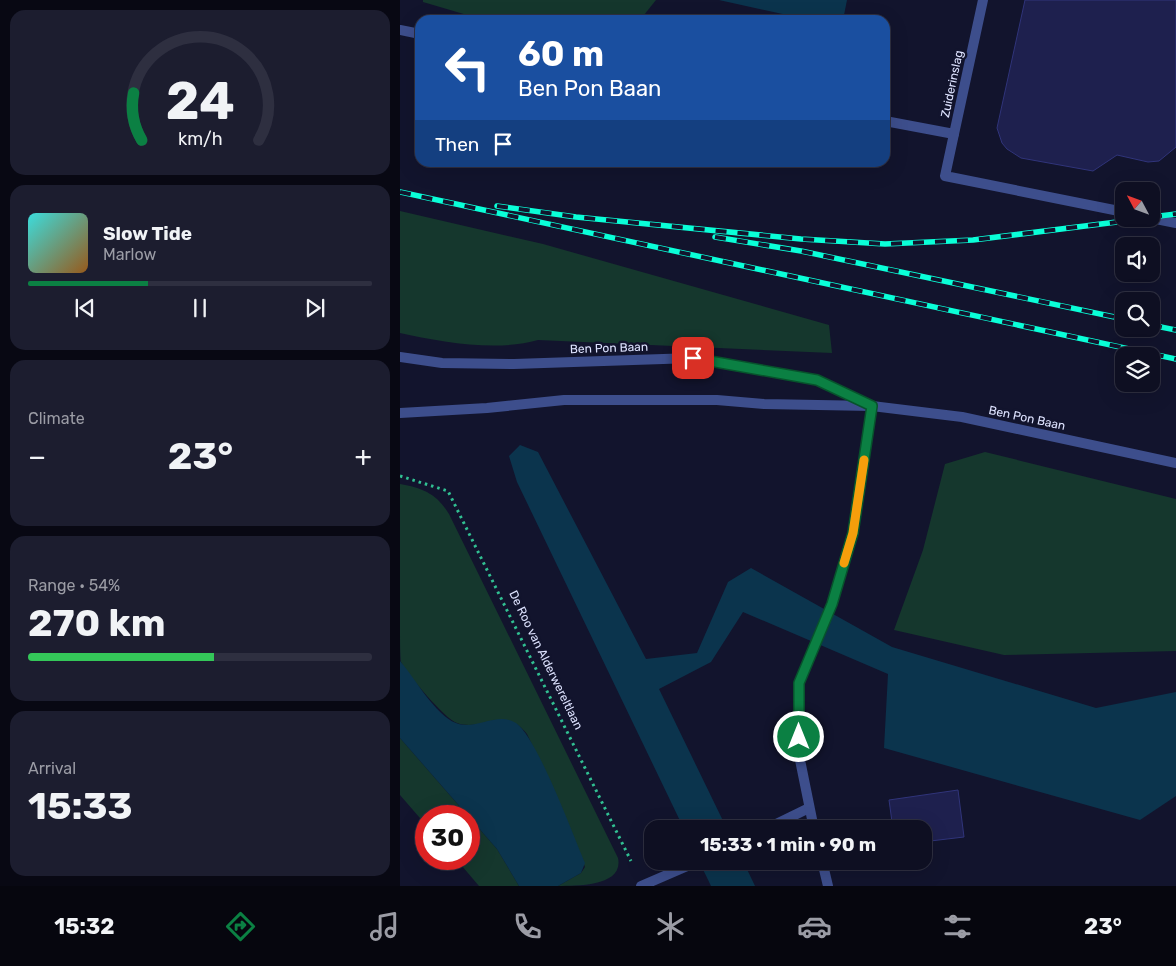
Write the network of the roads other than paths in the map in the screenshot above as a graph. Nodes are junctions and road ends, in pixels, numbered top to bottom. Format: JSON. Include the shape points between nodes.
{"nodes":[{"id":1,"x":982,"y":0,"type":"edge"},
{"id":2,"x":400,"y":30,"type":"edge"},
{"id":3,"x":415,"y":33,"type":"edge"},
{"id":4,"x":890,"y":122,"type":"edge"},
{"id":5,"x":954,"y":134,"type":"junction"},
{"id":6,"x":1115,"y":210,"type":"edge"},
{"id":7,"x":1160,"y":220,"type":"edge"},
{"id":8,"x":1176,"y":223,"type":"edge"},
{"id":9,"x":400,"y":358,"type":"edge"},
{"id":10,"x":872,"y":406,"type":"junction"},
{"id":11,"x":400,"y":414,"type":"edge"},
{"id":12,"x":1176,"y":463,"type":"edge"},
{"id":13,"x":809,"y":808,"type":"junction"},
{"id":14,"x":784,"y":820,"type":"edge"},
{"id":15,"x":812,"y":820,"type":"edge"},
{"id":16,"x":680,"y":870,"type":"edge"},
{"id":17,"x":824,"y":870,"type":"edge"},
{"id":18,"x":642,"y":886,"type":"edge"},
{"id":19,"x":828,"y":886,"type":"edge"}],
"edges":[{"from":1,"to":5,"type":"street","name":"Zuiderinslag"},
{"from":2,"to":3,"type":"street"},
{"from":4,"to":5,"type":"street","name":"Zuiderinslag"},
{"from":5,"to":6,"type":"street","via":[[944,176]]},
{"from":7,"to":8,"type":"street"},
{"from":9,"to":10,"type":"street","name":"Ben Pon Baan","via":[[514,364],[693,358],[817,380]]},
{"from":10,"to":11,"type":"street","name":"Ben Pon Baan","via":[[717,400],[564,400]]},
{"from":10,"to":12,"type":"street","name":"Ben Pon Baan","via":[[962,417]]},
{"from":10,"to":13,"type":"street","via":[[853,533],[832,604],[799,683],[798,755]]},
{"from":13,"to":14,"type":"street"},
{"from":13,"to":15,"type":"street"},
{"from":16,"to":18,"type":"street"},
{"from":17,"to":19,"type":"street"}]}
